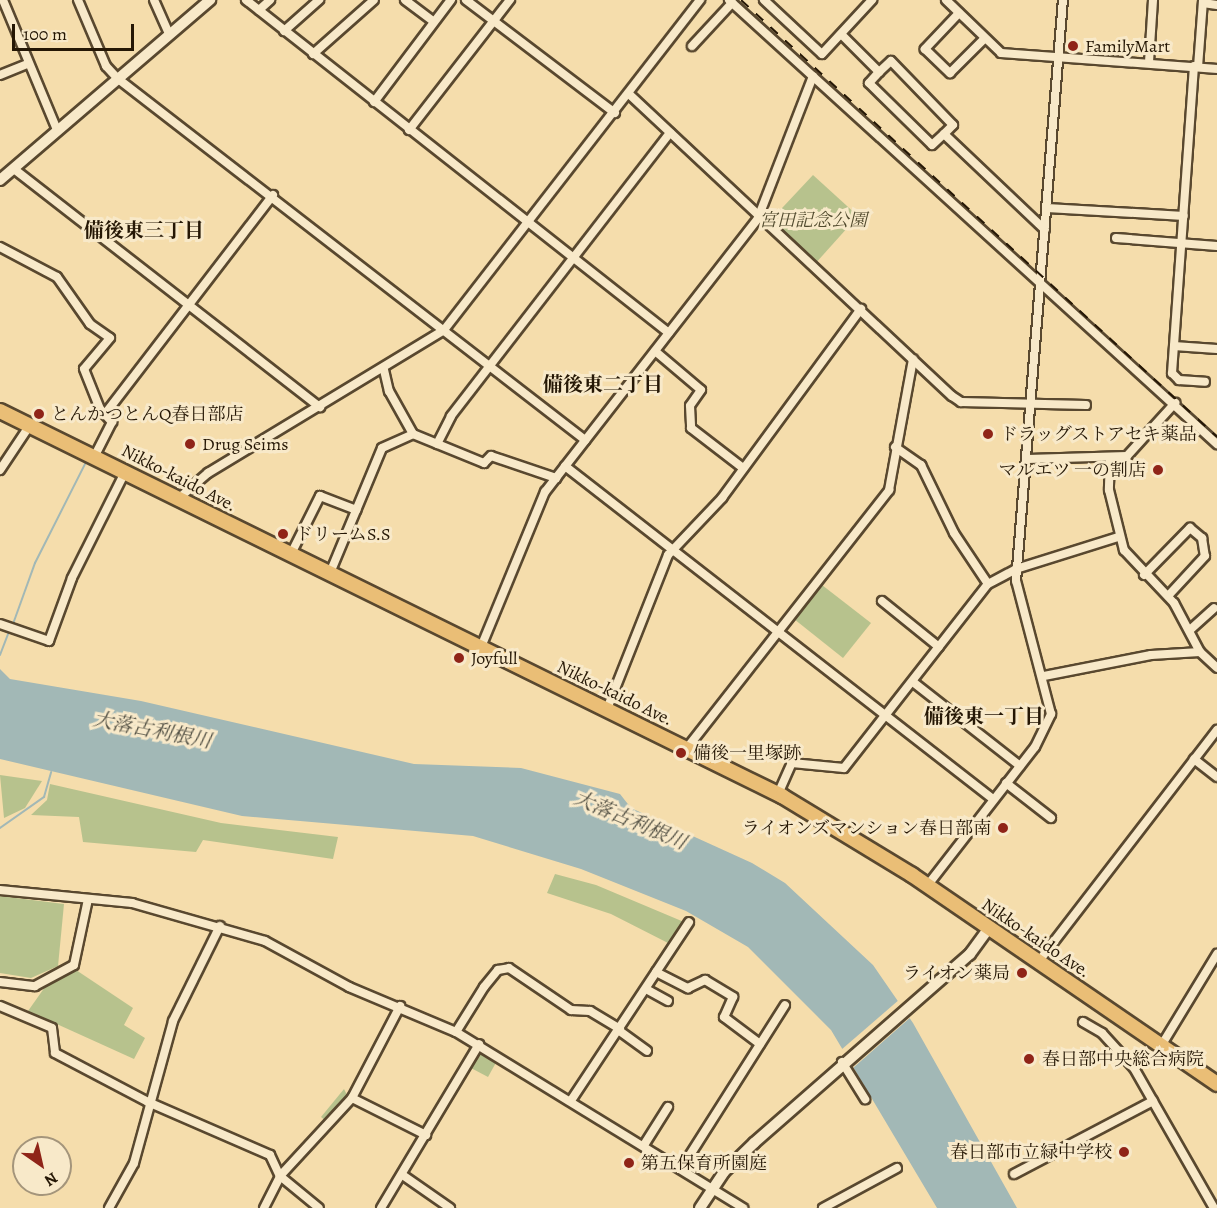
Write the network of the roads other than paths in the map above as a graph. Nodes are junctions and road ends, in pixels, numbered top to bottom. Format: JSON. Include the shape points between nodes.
{"nodes":[{"id":1,"x":3,"y":0,"type":"edge"},
{"id":2,"x":78,"y":0,"type":"edge"},
{"id":3,"x":154,"y":0,"type":"edge"},
{"id":4,"x":210,"y":0,"type":"edge"},
{"id":5,"x":246,"y":0,"type":"edge"},
{"id":6,"x":270,"y":0,"type":"edge"},
{"id":7,"x":319,"y":0,"type":"edge"},
{"id":8,"x":374,"y":0,"type":"edge"},
{"id":9,"x":405,"y":0,"type":"edge"},
{"id":10,"x":451,"y":0,"type":"edge"},
{"id":11,"x":466,"y":0,"type":"edge"},
{"id":12,"x":510,"y":0,"type":"edge"},
{"id":13,"x":764,"y":0,"type":"edge"},
{"id":14,"x":872,"y":0,"type":"edge"},
{"id":15,"x":946,"y":0,"type":"edge"},
{"id":16,"x":1063,"y":0,"type":"edge"},
{"id":17,"x":1153,"y":0,"type":"edge"},
{"id":18,"x":697,"y":1,"type":"edge"},
{"id":19,"x":731,"y":1,"type":"edge"},
{"id":20,"x":1203,"y":2,"type":"edge"},
{"id":21,"x":1217,"y":5,"type":"edge"},
{"id":22,"x":259,"y":10,"type":"junction"},
{"id":23,"x":959,"y":13,"type":"junction"},
{"id":24,"x":494,"y":21,"type":"junction"},
{"id":25,"x":434,"y":22,"type":"junction"},
{"id":26,"x":284,"y":31,"type":"junction"},
{"id":27,"x":169,"y":34,"type":"junction"},
{"id":28,"x":841,"y":34,"type":"junction"},
{"id":29,"x":984,"y":39,"type":"junction"},
{"id":30,"x":692,"y":46,"type":"dead end"},
{"id":31,"x":313,"y":54,"type":"junction"},
{"id":32,"x":1059,"y":56,"type":"junction"},
{"id":33,"x":1149,"y":62,"type":"junction"},
{"id":34,"x":29,"y":63,"type":"junction"},
{"id":35,"x":1196,"y":66,"type":"junction"},
{"id":36,"x":1217,"y":69,"type":"edge"},
{"id":37,"x":879,"y":72,"type":"junction"},
{"id":38,"x":0,"y":75,"type":"edge"},
{"id":39,"x":813,"y":76,"type":"junction"},
{"id":40,"x":117,"y":78,"type":"junction"},
{"id":41,"x":629,"y":94,"type":"junction"},
{"id":42,"x":374,"y":102,"type":"junction"},
{"id":43,"x":615,"y":112,"type":"junction"},
{"id":44,"x":57,"y":130,"type":"junction"},
{"id":45,"x":409,"y":130,"type":"junction"},
{"id":46,"x":670,"y":133,"type":"junction"},
{"id":47,"x":944,"y":134,"type":"junction"},
{"id":48,"x":14,"y":170,"type":"junction"},
{"id":49,"x":1,"y":178,"type":"edge"},
{"id":50,"x":273,"y":195,"type":"junction"},
{"id":51,"x":1047,"y":208,"type":"junction"},
{"id":52,"x":1184,"y":216,"type":"junction"},
{"id":53,"x":758,"y":218,"type":"junction"},
{"id":54,"x":530,"y":226,"type":"junction"},
{"id":55,"x":1046,"y":230,"type":"junction"},
{"id":56,"x":1116,"y":238,"type":"dead end"},
{"id":57,"x":1182,"y":243,"type":"junction"},
{"id":58,"x":1217,"y":246,"type":"edge"},
{"id":59,"x":0,"y":248,"type":"edge"},
{"id":60,"x":572,"y":258,"type":"junction"},
{"id":61,"x":1041,"y":283,"type":"junction"},
{"id":62,"x":188,"y":305,"type":"junction"},
{"id":63,"x":861,"y":309,"type":"junction"},
{"id":64,"x":444,"y":330,"type":"junction"},
{"id":65,"x":669,"y":333,"type":"junction"},
{"id":66,"x":1174,"y":346,"type":"junction"},
{"id":67,"x":1217,"y":349,"type":"edge"},
{"id":68,"x":655,"y":351,"type":"junction"},
{"id":69,"x":913,"y":359,"type":"junction"},
{"id":70,"x":489,"y":366,"type":"junction"},
{"id":71,"x":384,"y":370,"type":"junction"},
{"id":72,"x":1205,"y":382,"type":"dead end"},
{"id":73,"x":1175,"y":404,"type":"junction"},
{"id":74,"x":1086,"y":405,"type":"dead end"},
{"id":75,"x":1031,"y":406,"type":"junction"},
{"id":76,"x":320,"y":407,"type":"junction"},
{"id":77,"x":0,"y":410,"type":"edge"},
{"id":78,"x":105,"y":414,"type":"junction"},
{"id":79,"x":30,"y":425,"type":"junction"},
{"id":80,"x":413,"y":434,"type":"junction"},
{"id":81,"x":585,"y":440,"type":"junction"},
{"id":82,"x":437,"y":444,"type":"junction"},
{"id":83,"x":1217,"y":444,"type":"edge"},
{"id":84,"x":896,"y":447,"type":"junction"},
{"id":85,"x":94,"y":456,"type":"junction"},
{"id":86,"x":1110,"y":457,"type":"junction"},
{"id":87,"x":1028,"y":459,"type":"junction"},
{"id":88,"x":565,"y":466,"type":"junction"},
{"id":89,"x":743,"y":468,"type":"junction"},
{"id":90,"x":0,"y":470,"type":"edge"},
{"id":91,"x":125,"y":472,"type":"junction"},
{"id":92,"x":556,"y":478,"type":"junction"},
{"id":93,"x":178,"y":499,"type":"junction"},
{"id":94,"x":356,"y":510,"type":"junction"},
{"id":95,"x":1118,"y":537,"type":"junction"},
{"id":96,"x":671,"y":550,"type":"junction"},
{"id":97,"x":291,"y":554,"type":"junction"},
{"id":98,"x":1016,"y":568,"type":"junction"},
{"id":99,"x":330,"y":573,"type":"junction"},
{"id":100,"x":1144,"y":575,"type":"junction"},
{"id":101,"x":988,"y":584,"type":"junction"},
{"id":102,"x":1168,"y":597,"type":"junction"},
{"id":103,"x":882,"y":602,"type":"dead end"},
{"id":104,"x":1214,"y":608,"type":"dead end"},
{"id":105,"x":3,"y":625,"type":"edge"},
{"id":106,"x":1191,"y":629,"type":"junction"},
{"id":107,"x":778,"y":633,"type":"junction"},
{"id":108,"x":939,"y":646,"type":"junction"},
{"id":109,"x":481,"y":647,"type":"junction"},
{"id":110,"x":1200,"y":652,"type":"junction"},
{"id":111,"x":1217,"y":668,"type":"edge"},
{"id":112,"x":1044,"y":676,"type":"junction"},
{"id":113,"x":913,"y":682,"type":"junction"},
{"id":114,"x":607,"y":709,"type":"junction"},
{"id":115,"x":887,"y":716,"type":"junction"},
{"id":116,"x":1217,"y":730,"type":"edge"},
{"id":117,"x":687,"y":748,"type":"junction"},
{"id":118,"x":1194,"y":759,"type":"junction"},
{"id":119,"x":1020,"y":766,"type":"junction"},
{"id":120,"x":1217,"y":777,"type":"edge"},
{"id":121,"x":1006,"y":783,"type":"junction"},
{"id":122,"x":778,"y":794,"type":"junction"},
{"id":123,"x":993,"y":799,"type":"junction"},
{"id":124,"x":1051,"y":818,"type":"dead end"},
{"id":125,"x":927,"y":886,"type":"junction"},
{"id":126,"x":0,"y":890,"type":"edge"},
{"id":127,"x":88,"y":899,"type":"junction"},
{"id":128,"x":689,"y":922,"type":"dead end"},
{"id":129,"x":220,"y":926,"type":"junction"},
{"id":130,"x":989,"y":928,"type":"junction"},
{"id":131,"x":1217,"y":954,"type":"edge"},
{"id":132,"x":1039,"y":961,"type":"junction"},
{"id":133,"x":656,"y":972,"type":"junction"},
{"id":134,"x":0,"y":981,"type":"edge"},
{"id":135,"x":646,"y":989,"type":"junction"},
{"id":136,"x":668,"y":1001,"type":"dead end"},
{"id":137,"x":784,"y":1005,"type":"dead end"},
{"id":138,"x":0,"y":1006,"type":"edge"},
{"id":139,"x":400,"y":1006,"type":"junction"},
{"id":140,"x":1083,"y":1022,"type":"dead end"},
{"id":141,"x":620,"y":1030,"type":"junction"},
{"id":142,"x":456,"y":1032,"type":"junction"},
{"id":143,"x":478,"y":1044,"type":"junction"},
{"id":144,"x":760,"y":1044,"type":"junction"},
{"id":145,"x":1161,"y":1046,"type":"junction"},
{"id":146,"x":647,"y":1051,"type":"dead end"},
{"id":147,"x":842,"y":1062,"type":"junction"},
{"id":148,"x":1217,"y":1084,"type":"edge"},
{"id":149,"x":352,"y":1098,"type":"junction"},
{"id":150,"x":572,"y":1099,"type":"junction"},
{"id":151,"x":865,"y":1099,"type":"dead end"},
{"id":152,"x":1153,"y":1101,"type":"junction"},
{"id":153,"x":148,"y":1102,"type":"junction"},
{"id":154,"x":669,"y":1107,"type":"dead end"},
{"id":155,"x":426,"y":1135,"type":"junction"},
{"id":156,"x":644,"y":1145,"type":"junction"},
{"id":157,"x":897,"y":1168,"type":"dead end"},
{"id":158,"x":681,"y":1169,"type":"junction"},
{"id":159,"x":1014,"y":1174,"type":"dead end"},
{"id":160,"x":280,"y":1176,"type":"junction"},
{"id":161,"x":404,"y":1176,"type":"junction"},
{"id":162,"x":711,"y":1189,"type":"junction"},
{"id":163,"x":109,"y":1208,"type":"edge"},
{"id":164,"x":264,"y":1208,"type":"edge"},
{"id":165,"x":319,"y":1208,"type":"edge"},
{"id":166,"x":381,"y":1208,"type":"edge"},
{"id":167,"x":450,"y":1208,"type":"edge"},
{"id":168,"x":700,"y":1208,"type":"edge"},
{"id":169,"x":743,"y":1208,"type":"edge"},
{"id":170,"x":823,"y":1208,"type":"edge"},
{"id":171,"x":1214,"y":1208,"type":"edge"}],
"edges":[{"from":1,"to":34,"type":"street"},
{"from":2,"to":40,"type":"street","via":[[106,66]]},
{"from":3,"to":27,"type":"street"},
{"from":4,"to":27,"type":"street"},
{"from":5,"to":22,"type":"street"},
{"from":6,"to":22,"type":"street"},
{"from":7,"to":26,"type":"street"},
{"from":8,"to":31,"type":"street"},
{"from":9,"to":25,"type":"street"},
{"from":10,"to":25,"type":"street"},
{"from":11,"to":24,"type":"street"},
{"from":12,"to":24,"type":"street"},
{"from":13,"to":28,"type":"street","via":[[822,54]]},
{"from":14,"to":28,"type":"street"},
{"from":15,"to":23,"type":"street"},
{"from":16,"to":32,"type":"street"},
{"from":17,"to":33,"type":"street"},
{"from":18,"to":41,"type":"street"},
{"from":19,"to":30,"type":"street"},
{"from":19,"to":39,"type":"street"},
{"from":20,"to":21,"type":"street"},
{"from":20,"to":35,"type":"street"},
{"from":22,"to":26,"type":"street"},
{"from":23,"to":29,"type":"street"},
{"from":23,"to":29,"type":"street","via":[[925,49],[950,73]]},
{"from":24,"to":43,"type":"street"},
{"from":24,"to":45,"type":"street"},
{"from":25,"to":42,"type":"street"},
{"from":26,"to":31,"type":"street"},
{"from":27,"to":40,"type":"street"},
{"from":28,"to":37,"type":"street"},
{"from":29,"to":32,"type":"street","via":[[1001,53]]},
{"from":31,"to":42,"type":"street"},
{"from":32,"to":33,"type":"street"},
{"from":32,"to":51,"type":"street"},
{"from":33,"to":35,"type":"street"},
{"from":34,"to":38,"type":"street"},
{"from":34,"to":44,"type":"street"},
{"from":35,"to":36,"type":"street"},
{"from":35,"to":52,"type":"street"},
{"from":37,"to":47,"type":"street","via":[[891,62],[953,125]]},
{"from":37,"to":47,"type":"street","via":[[869,83],[932,145]]},
{"from":39,"to":53,"type":"street"},
{"from":39,"to":61,"type":"street"},
{"from":40,"to":44,"type":"street"},
{"from":40,"to":50,"type":"street"},
{"from":41,"to":43,"type":"street"},
{"from":41,"to":46,"type":"street"},
{"from":42,"to":45,"type":"street"},
{"from":43,"to":54,"type":"street"},
{"from":44,"to":48,"type":"street"},
{"from":45,"to":54,"type":"street"},
{"from":46,"to":53,"type":"street"},
{"from":46,"to":60,"type":"street"},
{"from":47,"to":55,"type":"street"},
{"from":48,"to":49,"type":"street"},
{"from":48,"to":62,"type":"street"},
{"from":50,"to":62,"type":"street"},
{"from":50,"to":64,"type":"street"},
{"from":51,"to":52,"type":"street"},
{"from":51,"to":55,"type":"street"},
{"from":52,"to":57,"type":"street"},
{"from":53,"to":63,"type":"street"},
{"from":53,"to":65,"type":"street"},
{"from":54,"to":60,"type":"street"},
{"from":54,"to":64,"type":"street"},
{"from":55,"to":61,"type":"street"},
{"from":56,"to":57,"type":"street"},
{"from":57,"to":58,"type":"street"},
{"from":57,"to":66,"type":"street"},
{"from":59,"to":78,"type":"street","via":[[57,277],[90,324],[110,338],[84,369]]},
{"from":60,"to":65,"type":"street"},
{"from":60,"to":70,"type":"street"},
{"from":61,"to":73,"type":"street"},
{"from":61,"to":75,"type":"street"},
{"from":62,"to":76,"type":"street"},
{"from":62,"to":78,"type":"street"},
{"from":63,"to":69,"type":"street"},
{"from":63,"to":89,"type":"street"},
{"from":64,"to":70,"type":"street"},
{"from":64,"to":71,"type":"street"},
{"from":65,"to":68,"type":"street"},
{"from":66,"to":67,"type":"street"},
{"from":66,"to":72,"type":"street","via":[[1172,373],[1179,380]]},
{"from":68,"to":81,"type":"street"},
{"from":68,"to":89,"type":"street","via":[[701,390],[690,406],[691,428]]},
{"from":69,"to":75,"type":"street","via":[[961,402]]},
{"from":69,"to":84,"type":"street"},
{"from":70,"to":81,"type":"street"},
{"from":70,"to":82,"type":"street"},
{"from":71,"to":76,"type":"street"},
{"from":71,"to":80,"type":"street","via":[[389,391]]},
{"from":73,"to":83,"type":"street"},
{"from":73,"to":86,"type":"street","via":[[1127,456]]},
{"from":74,"to":75,"type":"street"},
{"from":75,"to":87,"type":"street"},
{"from":76,"to":93,"type":"street","via":[[208,473]]},
{"from":77,"to":79,"type":"highway"},
{"from":78,"to":85,"type":"street","via":[[112,422]]},
{"from":79,"to":85,"type":"highway","name":"Nikko-kaido Ave."},
{"from":79,"to":90,"type":"street"},
{"from":80,"to":82,"type":"street"},
{"from":80,"to":94,"type":"street","via":[[382,448]]},
{"from":81,"to":88,"type":"street"},
{"from":82,"to":92,"type":"street","via":[[484,463],[491,456]]},
{"from":84,"to":101,"type":"street","via":[[921,465],[954,533]]},
{"from":84,"to":107,"type":"street","via":[[889,490]]},
{"from":85,"to":91,"type":"highway","name":"Nikko-kaido Ave."},
{"from":86,"to":87,"type":"street"},
{"from":86,"to":95,"type":"street"},
{"from":87,"to":98,"type":"street"},
{"from":88,"to":92,"type":"street"},
{"from":88,"to":96,"type":"street"},
{"from":89,"to":96,"type":"street"},
{"from":91,"to":93,"type":"highway","name":"Nikko-kaido Ave."},
{"from":91,"to":105,"type":"street","via":[[72,578],[49,641]]},
{"from":92,"to":109,"type":"street"},
{"from":93,"to":97,"type":"highway","name":"Nikko-kaido Ave."},
{"from":94,"to":97,"type":"street","via":[[320,496]]},
{"from":94,"to":99,"type":"street"},
{"from":95,"to":98,"type":"street"},
{"from":95,"to":100,"type":"street"},
{"from":96,"to":107,"type":"street"},
{"from":96,"to":114,"type":"street"},
{"from":97,"to":99,"type":"highway","name":"Nikko-kaido Ave."},
{"from":98,"to":101,"type":"street"},
{"from":98,"to":112,"type":"street"},
{"from":99,"to":109,"type":"highway","name":"Nikko-kaido Ave."},
{"from":100,"to":102,"type":"street"},
{"from":100,"to":102,"type":"street","via":[[1190,528],[1202,538],[1204,556]]},
{"from":101,"to":108,"type":"street"},
{"from":102,"to":106,"type":"street"},
{"from":103,"to":108,"type":"street"},
{"from":104,"to":106,"type":"street"},
{"from":106,"to":110,"type":"street"},
{"from":107,"to":115,"type":"street"},
{"from":107,"to":117,"type":"street"},
{"from":108,"to":113,"type":"street"},
{"from":109,"to":114,"type":"highway","name":"Nikko-kaido Ave."},
{"from":110,"to":111,"type":"street"},
{"from":110,"to":112,"type":"street","via":[[1151,655]]},
{"from":112,"to":119,"type":"street","via":[[1051,714]]},
{"from":113,"to":115,"type":"street"},
{"from":113,"to":119,"type":"street"},
{"from":114,"to":117,"type":"highway","name":"Nikko-kaido Ave."},
{"from":115,"to":122,"type":"street","via":[[844,768],[792,763]]},
{"from":115,"to":123,"type":"street"},
{"from":116,"to":118,"type":"street"},
{"from":117,"to":122,"type":"highway","name":"Nikko-kaido Ave."},
{"from":118,"to":120,"type":"street"},
{"from":118,"to":132,"type":"street"},
{"from":119,"to":121,"type":"street"},
{"from":121,"to":123,"type":"street"},
{"from":121,"to":124,"type":"street"},
{"from":122,"to":125,"type":"highway","name":"Nikko-kaido Ave."},
{"from":123,"to":125,"type":"street"},
{"from":125,"to":130,"type":"highway","name":"Nikko-kaido Ave."},
{"from":126,"to":127,"type":"street"},
{"from":127,"to":129,"type":"street","via":[[132,903]]},
{"from":127,"to":134,"type":"street","via":[[74,965],[35,986]]},
{"from":128,"to":133,"type":"street"},
{"from":129,"to":139,"type":"street","via":[[265,941],[350,987]]},
{"from":129,"to":153,"type":"street","via":[[173,1021]]},
{"from":130,"to":132,"type":"highway","name":"Nikko-kaido Ave."},
{"from":130,"to":147,"type":"street","via":[[970,954]]},
{"from":131,"to":145,"type":"street"},
{"from":132,"to":145,"type":"highway","name":"Nikko-kaido Ave."},
{"from":133,"to":135,"type":"street"},
{"from":133,"to":144,"type":"street","via":[[688,988],[705,980],[733,998],[724,1017]]},
{"from":135,"to":136,"type":"street"},
{"from":135,"to":141,"type":"street"},
{"from":137,"to":144,"type":"street"},
{"from":138,"to":153,"type":"street","via":[[52,1028],[55,1053]]},
{"from":139,"to":142,"type":"street"},
{"from":139,"to":149,"type":"street"},
{"from":140,"to":152,"type":"street","via":[[1119,1048]]},
{"from":141,"to":142,"type":"street","via":[[590,1011],[570,1010],[509,968],[498,970]]},
{"from":141,"to":146,"type":"street"},
{"from":141,"to":150,"type":"street"},
{"from":142,"to":143,"type":"street"},
{"from":143,"to":150,"type":"street"},
{"from":143,"to":155,"type":"street"},
{"from":144,"to":158,"type":"street"},
{"from":145,"to":148,"type":"highway","name":"Nikko-kaido Ave."},
{"from":147,"to":151,"type":"street"},
{"from":147,"to":162,"type":"street"},
{"from":149,"to":155,"type":"street"},
{"from":149,"to":160,"type":"street"},
{"from":150,"to":156,"type":"street"},
{"from":152,"to":159,"type":"street"},
{"from":152,"to":171,"type":"street"},
{"from":153,"to":160,"type":"street","via":[[270,1155]]},
{"from":153,"to":163,"type":"street","via":[[134,1163]]},
{"from":154,"to":156,"type":"street"},
{"from":155,"to":161,"type":"street"},
{"from":156,"to":158,"type":"street"},
{"from":157,"to":170,"type":"street"},
{"from":158,"to":162,"type":"street"},
{"from":160,"to":164,"type":"street"},
{"from":160,"to":165,"type":"street"},
{"from":161,"to":166,"type":"street"},
{"from":161,"to":167,"type":"street"},
{"from":162,"to":168,"type":"street"},
{"from":162,"to":169,"type":"street"}]}
